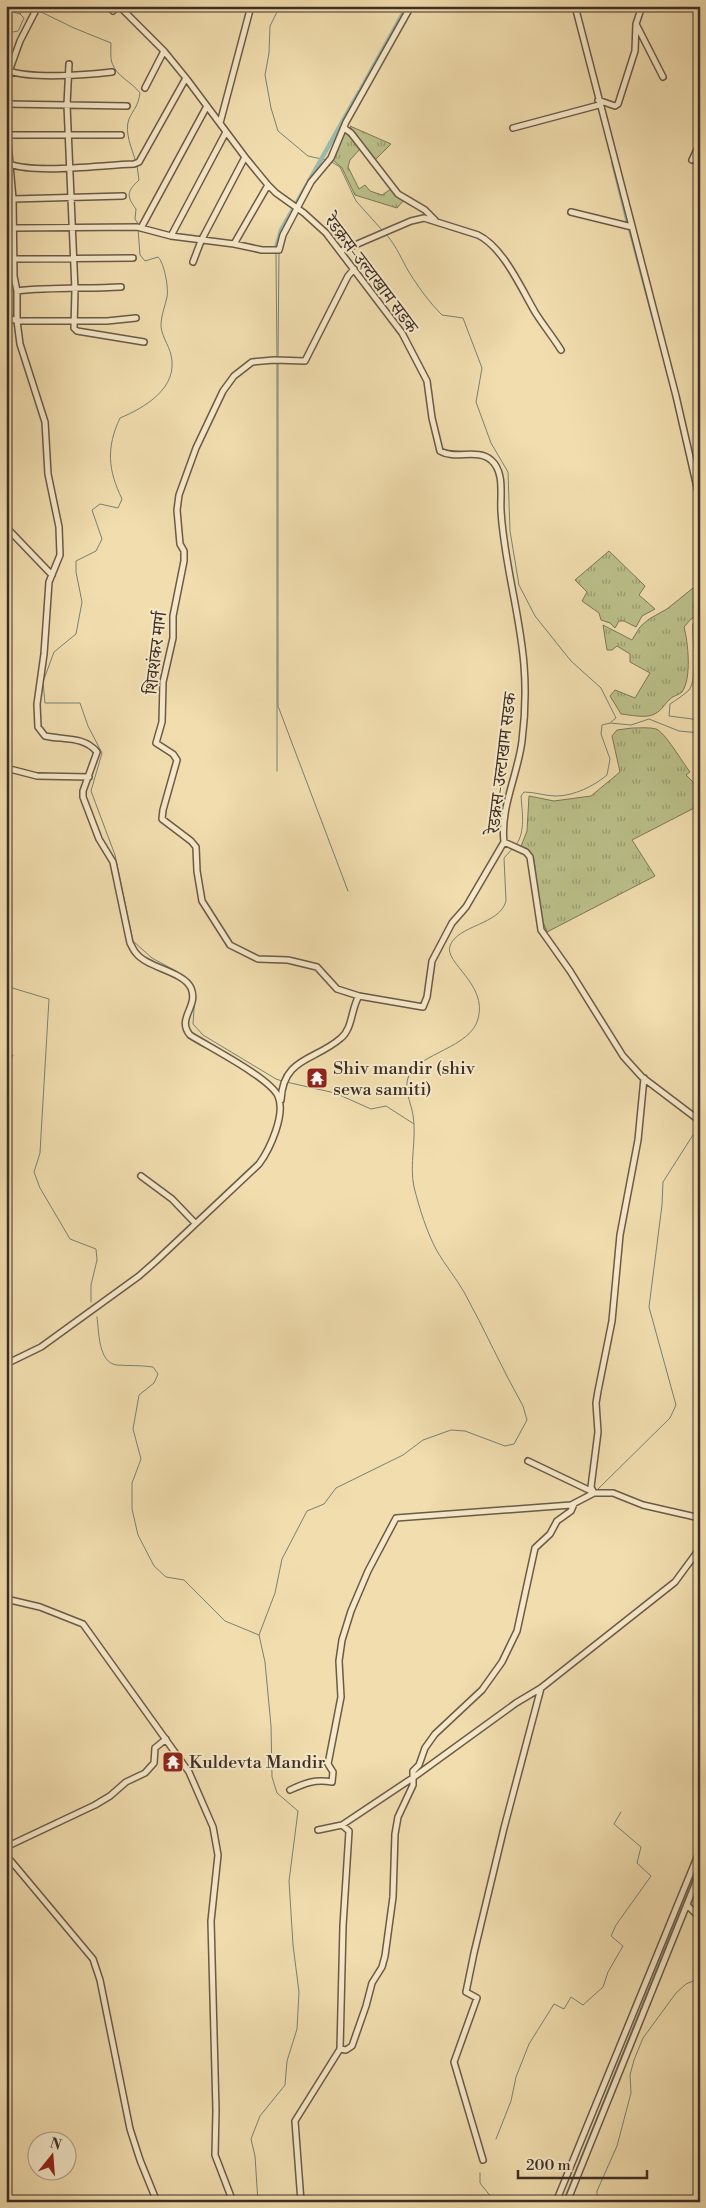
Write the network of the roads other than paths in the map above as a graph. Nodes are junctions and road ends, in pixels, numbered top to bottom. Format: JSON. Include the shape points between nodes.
{"nodes":[{"id":1,"x":108,"y":6,"type":"edge"},
{"id":2,"x":119,"y":6,"type":"edge"},
{"id":3,"x":251,"y":6,"type":"edge"},
{"id":4,"x":410,"y":6,"type":"edge"},
{"id":5,"x":575,"y":6,"type":"edge"},
{"id":6,"x":642,"y":6,"type":"edge"},
{"id":7,"x":38,"y":8,"type":"edge"},
{"id":8,"x":113,"y":11,"type":"dead end"},
{"id":9,"x":636,"y":24,"type":"junction"},
{"id":10,"x":164,"y":51,"type":"junction"},
{"id":11,"x":69,"y":64,"type":"dead end"},
{"id":12,"x":8,"y":71,"type":"junction"},
{"id":13,"x":112,"y":72,"type":"dead end"},
{"id":14,"x":68,"y":74,"type":"junction"},
{"id":15,"x":663,"y":77,"type":"dead end"},
{"id":16,"x":186,"y":78,"type":"junction"},
{"id":17,"x":6,"y":80,"type":"edge"},
{"id":18,"x":145,"y":88,"type":"dead end"},
{"id":19,"x":599,"y":102,"type":"junction"},
{"id":20,"x":6,"y":104,"type":"edge"},
{"id":21,"x":67,"y":105,"type":"junction"},
{"id":22,"x":127,"y":106,"type":"dead end"},
{"id":23,"x":207,"y":106,"type":"junction"},
{"id":24,"x":6,"y":119,"type":"edge"},
{"id":25,"x":220,"y":123,"type":"junction"},
{"id":26,"x":344,"y":128,"type":"junction"},
{"id":27,"x":513,"y":128,"type":"dead end"},
{"id":28,"x":226,"y":132,"type":"junction"},
{"id":29,"x":7,"y":135,"type":"edge"},
{"id":30,"x":121,"y":135,"type":"dead end"},
{"id":31,"x":69,"y":136,"type":"junction"},
{"id":32,"x":700,"y":143,"type":"edge"},
{"id":33,"x":7,"y":153,"type":"edge"},
{"id":34,"x":245,"y":157,"type":"junction"},
{"id":35,"x":692,"y":160,"type":"dead end"},
{"id":36,"x":9,"y":164,"type":"junction"},
{"id":37,"x":70,"y":167,"type":"junction"},
{"id":38,"x":9,"y":184,"type":"edge"},
{"id":39,"x":268,"y":185,"type":"junction"},
{"id":40,"x":123,"y":196,"type":"dead end"},
{"id":41,"x":71,"y":198,"type":"junction"},
{"id":42,"x":13,"y":199,"type":"junction"},
{"id":43,"x":298,"y":208,"type":"junction"},
{"id":44,"x":571,"y":212,"type":"dead end"},
{"id":45,"x":435,"y":221,"type":"junction"},
{"id":46,"x":139,"y":227,"type":"junction"},
{"id":47,"x":632,"y":227,"type":"junction"},
{"id":48,"x":14,"y":228,"type":"junction"},
{"id":49,"x":72,"y":229,"type":"junction"},
{"id":50,"x":171,"y":236,"type":"junction"},
{"id":51,"x":201,"y":241,"type":"junction"},
{"id":52,"x":234,"y":244,"type":"junction"},
{"id":53,"x":340,"y":251,"type":"junction"},
{"id":54,"x":73,"y":258,"type":"junction"},
{"id":55,"x":133,"y":258,"type":"dead end"},
{"id":56,"x":15,"y":259,"type":"junction"},
{"id":57,"x":193,"y":262,"type":"dead end"},
{"id":58,"x":354,"y":269,"type":"junction"},
{"id":59,"x":6,"y":275,"type":"edge"},
{"id":60,"x":14,"y":276,"type":"junction"},
{"id":61,"x":121,"y":287,"type":"dead end"},
{"id":62,"x":75,"y":290,"type":"junction"},
{"id":63,"x":17,"y":291,"type":"junction"},
{"id":64,"x":6,"y":317,"type":"edge"},
{"id":65,"x":136,"y":318,"type":"dead end"},
{"id":66,"x":74,"y":320,"type":"junction"},
{"id":67,"x":17,"y":321,"type":"junction"},
{"id":68,"x":144,"y":342,"type":"dead end"},
{"id":69,"x":561,"y":350,"type":"dead end"},
{"id":70,"x":699,"y":496,"type":"edge"},
{"id":71,"x":6,"y":527,"type":"edge"},
{"id":72,"x":52,"y":575,"type":"junction"},
{"id":73,"x":6,"y":768,"type":"edge"},
{"id":74,"x":89,"y":777,"type":"junction"},
{"id":75,"x":506,"y":843,"type":"junction"},
{"id":76,"x":359,"y":996,"type":"junction"},
{"id":77,"x":644,"y":1078,"type":"junction"},
{"id":78,"x":281,"y":1106,"type":"junction"},
{"id":79,"x":700,"y":1121,"type":"edge"},
{"id":80,"x":141,"y":1176,"type":"dead end"},
{"id":81,"x":195,"y":1223,"type":"junction"},
{"id":82,"x":6,"y":1364,"type":"edge"},
{"id":83,"x":528,"y":1461,"type":"dead end"},
{"id":84,"x":594,"y":1492,"type":"junction"},
{"id":85,"x":574,"y":1504,"type":"junction"},
{"id":86,"x":700,"y":1518,"type":"edge"},
{"id":87,"x":700,"y":1548,"type":"edge"},
{"id":88,"x":6,"y":1600,"type":"edge"},
{"id":89,"x":541,"y":1688,"type":"junction"},
{"id":90,"x":166,"y":1740,"type":"junction"},
{"id":91,"x":414,"y":1777,"type":"junction"},
{"id":92,"x":290,"y":1790,"type":"dead end"},
{"id":93,"x":342,"y":1825,"type":"junction"},
{"id":94,"x":318,"y":1830,"type":"dead end"},
{"id":95,"x":6,"y":1847,"type":"edge"},
{"id":96,"x":700,"y":1850,"type":"edge"},
{"id":97,"x":6,"y":1855,"type":"edge"},
{"id":98,"x":700,"y":1872,"type":"edge"},
{"id":99,"x":687,"y":1905,"type":"junction"},
{"id":100,"x":700,"y":1918,"type":"edge"},
{"id":101,"x":340,"y":2049,"type":"junction"},
{"id":102,"x":483,"y":2160,"type":"dead end"},
{"id":103,"x":157,"y":2202,"type":"edge"},
{"id":104,"x":233,"y":2202,"type":"edge"},
{"id":105,"x":302,"y":2202,"type":"edge"},
{"id":106,"x":556,"y":2202,"type":"edge"},
{"id":107,"x":567,"y":2202,"type":"edge"}],
"edges":[{"from":1,"to":8,"type":"street"},
{"from":2,"to":10,"type":"street","name":"रेडक्रस-उल्टाखाम सडक"},
{"from":3,"to":25,"type":"street"},
{"from":4,"to":26,"type":"street"},
{"from":5,"to":19,"type":"street"},
{"from":6,"to":9,"type":"street"},
{"from":7,"to":12,"type":"street"},
{"from":9,"to":15,"type":"street"},
{"from":9,"to":19,"type":"street","via":[[635,51],[618,104]]},
{"from":10,"to":16,"type":"street","name":"रेडक्रस-उल्टाखाम सडक"},
{"from":10,"to":18,"type":"street"},
{"from":11,"to":14,"type":"street"},
{"from":12,"to":14,"type":"street","via":[[17,74]]},
{"from":12,"to":17,"type":"street"},
{"from":13,"to":14,"type":"street"},
{"from":14,"to":21,"type":"street"},
{"from":16,"to":23,"type":"street","name":"रेडक्रस-उल्टाखाम सडक"},
{"from":16,"to":37,"type":"street","via":[[136,163]]},
{"from":19,"to":27,"type":"street"},
{"from":19,"to":47,"type":"street"},
{"from":20,"to":21,"type":"street"},
{"from":21,"to":22,"type":"street"},
{"from":21,"to":31,"type":"street"},
{"from":23,"to":25,"type":"street","name":"रेडक्रस-उल्टाखाम सडक"},
{"from":23,"to":46,"type":"street"},
{"from":24,"to":29,"type":"street"},
{"from":25,"to":28,"type":"street","name":"रेडक्रस-उल्टाखाम सडक"},
{"from":26,"to":43,"type":"street","via":[[330,160],[311,182]]},
{"from":26,"to":45,"type":"street","via":[[398,194],[425,210]]},
{"from":28,"to":34,"type":"street","name":"रेडक्रस-उल्टाखाम सडक"},
{"from":28,"to":50,"type":"street"},
{"from":29,"to":31,"type":"street"},
{"from":29,"to":33,"type":"street"},
{"from":30,"to":31,"type":"street"},
{"from":31,"to":37,"type":"street"},
{"from":32,"to":35,"type":"street"},
{"from":33,"to":36,"type":"street"},
{"from":34,"to":39,"type":"street","name":"रेडक्रस-उल्टाखाम सडक"},
{"from":34,"to":51,"type":"street"},
{"from":36,"to":37,"type":"street","via":[[18,167]]},
{"from":36,"to":38,"type":"street"},
{"from":37,"to":41,"type":"street"},
{"from":38,"to":42,"type":"street"},
{"from":39,"to":43,"type":"street","name":"रेडक्रस-उल्टाखाम सडक"},
{"from":39,"to":52,"type":"street"},
{"from":40,"to":41,"type":"street"},
{"from":41,"to":42,"type":"street"},
{"from":41,"to":49,"type":"street"},
{"from":42,"to":48,"type":"street"},
{"from":43,"to":52,"type":"street","via":[[279,250]]},
{"from":43,"to":53,"type":"street","name":"रेडक्रस-उल्टाखाम सडक","via":[[326,233]]},
{"from":44,"to":47,"type":"street"},
{"from":45,"to":53,"type":"street","via":[[424,218],[411,221]]},
{"from":45,"to":69,"type":"street","via":[[486,239],[501,256]]},
{"from":46,"to":49,"type":"street"},
{"from":46,"to":50,"type":"street"},
{"from":47,"to":70,"type":"street"},
{"from":48,"to":49,"type":"street"},
{"from":48,"to":56,"type":"street"},
{"from":49,"to":54,"type":"street"},
{"from":50,"to":51,"type":"street"},
{"from":51,"to":52,"type":"street"},
{"from":51,"to":57,"type":"street"},
{"from":53,"to":58,"type":"street","name":"रेडक्रस-उल्टाखाम सडक"},
{"from":54,"to":55,"type":"street"},
{"from":54,"to":56,"type":"street"},
{"from":54,"to":62,"type":"street"},
{"from":56,"to":60,"type":"street"},
{"from":58,"to":75,"type":"street","name":"रेडक्रस-उल्टाखाम सडक","via":[[402,333],[427,381],[440,451],[446,455],[483,456],[492,460],[497,469],[508,570],[519,617],[524,666],[522,741],[509,792]]},
{"from":58,"to":76,"type":"street","name":"शिवशंकर मार्ग","via":[[304,361],[252,362],[228,382],[203,430],[179,495],[177,510],[184,561],[163,682],[162,722],[156,743],[177,760],[162,819],[196,847],[202,901],[230,945],[258,959],[288,960],[317,967],[337,989]]},
{"from":59,"to":60,"type":"street"},
{"from":60,"to":63,"type":"street"},
{"from":61,"to":62,"type":"street"},
{"from":62,"to":63,"type":"street","via":[[44,288]]},
{"from":62,"to":66,"type":"street"},
{"from":63,"to":67,"type":"street"},
{"from":64,"to":67,"type":"street"},
{"from":65,"to":66,"type":"street"},
{"from":66,"to":67,"type":"street"},
{"from":66,"to":68,"type":"street","via":[[77,331]]},
{"from":67,"to":72,"type":"street","via":[[20,344],[45,422],[48,474],[59,527],[60,555]]},
{"from":71,"to":72,"type":"street"},
{"from":72,"to":74,"type":"street","via":[[38,727],[45,736],[71,738],[92,747],[97,752]]},
{"from":73,"to":74,"type":"street","via":[[37,776]]},
{"from":74,"to":78,"type":"street","via":[[83,797],[99,839],[113,862],[130,943],[136,954],[177,976],[190,987],[193,1000],[185,1021],[185,1029],[190,1035],[265,1081],[277,1094]]},
{"from":75,"to":76,"type":"street","via":[[466,907],[452,923],[432,961],[423,1006]]},
{"from":75,"to":77,"type":"street","via":[[530,857],[541,930],[623,1056]]},
{"from":76,"to":78,"type":"street","via":[[341,1038],[308,1058],[284,1078]]},
{"from":77,"to":79,"type":"street"},
{"from":77,"to":84,"type":"street","via":[[638,1140],[620,1234],[612,1320],[596,1404],[598,1432],[591,1487]]},
{"from":78,"to":81,"type":"street","via":[[276,1131],[259,1164]]},
{"from":80,"to":81,"type":"street","via":[[172,1198]]},
{"from":81,"to":82,"type":"street","via":[[139,1276],[41,1347]]},
{"from":83,"to":84,"type":"street"},
{"from":84,"to":85,"type":"street"},
{"from":84,"to":86,"type":"street","via":[[613,1492],[643,1505]]},
{"from":85,"to":91,"type":"street","via":[[535,1548],[521,1615],[512,1644],[502,1662],[482,1690],[435,1734],[419,1765],[413,1770]]},
{"from":85,"to":92,"type":"street","via":[[396,1518],[368,1571],[342,1640],[339,1661],[341,1697],[328,1764],[333,1772],[332,1782],[318,1779]]},
{"from":87,"to":89,"type":"street","via":[[674,1582]]},
{"from":88,"to":90,"type":"street","via":[[40,1607],[83,1624]]},
{"from":89,"to":91,"type":"street"},
{"from":89,"to":102,"type":"street","via":[[474,1953],[466,1992],[477,1998],[454,2062]]},
{"from":90,"to":95,"type":"street","via":[[155,1748],[154,1763],[110,1796]]},
{"from":90,"to":104,"type":"street","via":[[193,1778],[217,1841],[211,1938],[215,2155]]},
{"from":91,"to":93,"type":"street"},
{"from":91,"to":101,"type":"street","via":[[398,1817],[395,1834],[393,1897],[385,1956],[372,1983],[352,2046]]},
{"from":93,"to":94,"type":"street"},
{"from":93,"to":101,"type":"street","via":[[349,1830]]},
{"from":96,"to":106,"type":"street"},
{"from":97,"to":103,"type":"street","via":[[92,1959],[100,1980],[130,2129]]},
{"from":98,"to":99,"type":"street"},
{"from":99,"to":100,"type":"street"},
{"from":99,"to":107,"type":"street"},
{"from":101,"to":105,"type":"street","via":[[294,2121]]}]}
